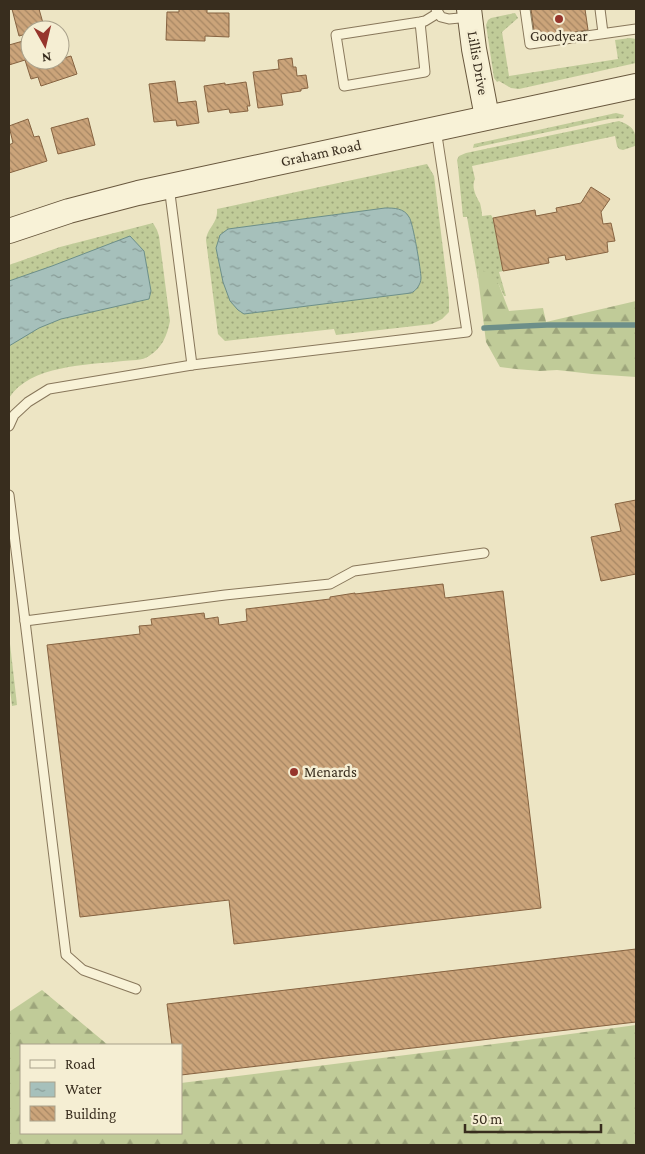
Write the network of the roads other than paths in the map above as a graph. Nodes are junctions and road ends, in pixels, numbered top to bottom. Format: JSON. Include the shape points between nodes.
{"nodes":[{"id":1,"x":525,"y":9,"type":"edge"},
{"id":2,"x":600,"y":9,"type":"edge"},
{"id":3,"x":437,"y":11,"type":"edge"},
{"id":4,"x":469,"y":13,"type":"edge"},
{"id":5,"x":420,"y":22,"type":"junction"},
{"id":6,"x":636,"y":29,"type":"edge"},
{"id":7,"x":603,"y":33,"type":"junction"},
{"id":8,"x":636,"y":86,"type":"edge"},
{"id":9,"x":487,"y":117,"type":"junction"},
{"id":10,"x":436,"y":128,"type":"junction"},
{"id":11,"x":169,"y":186,"type":"junction"},
{"id":12,"x":9,"y":231,"type":"edge"},
{"id":13,"x":192,"y":365,"type":"junction"},
{"id":14,"x":9,"y":426,"type":"edge"},
{"id":15,"x":9,"y":495,"type":"edge"},
{"id":16,"x":484,"y":553,"type":"dead end"},
{"id":17,"x":24,"y":621,"type":"junction"},
{"id":18,"x":136,"y":989,"type":"dead end"}],
"edges":[{"from":1,"to":7,"type":"lane","via":[[530,44]]},
{"from":2,"to":7,"type":"lane"},
{"from":3,"to":4,"type":"lane","via":[[441,17],[450,19]]},
{"from":3,"to":5,"type":"lane"},
{"from":4,"to":9,"type":"main road","name":"Lillis Drive"},
{"from":5,"to":5,"type":"lane","via":[[336,35],[344,86],[426,72]]},
{"from":6,"to":7,"type":"lane"},
{"from":8,"to":9,"type":"main road","name":"Graham Road"},
{"from":9,"to":10,"type":"main road","name":"Graham Road"},
{"from":10,"to":11,"type":"main road","name":"Graham Road"},
{"from":10,"to":13,"type":"lane","via":[[467,332]]},
{"from":11,"to":12,"type":"main road","name":"Graham Road","via":[[69,211]]},
{"from":11,"to":13,"type":"lane"},
{"from":13,"to":14,"type":"lane","via":[[49,389],[28,402],[14,415]]},
{"from":15,"to":17,"type":"lane"},
{"from":16,"to":17,"type":"lane","via":[[354,571],[330,584]]},
{"from":17,"to":18,"type":"lane","via":[[66,955],[83,970]]}]}
